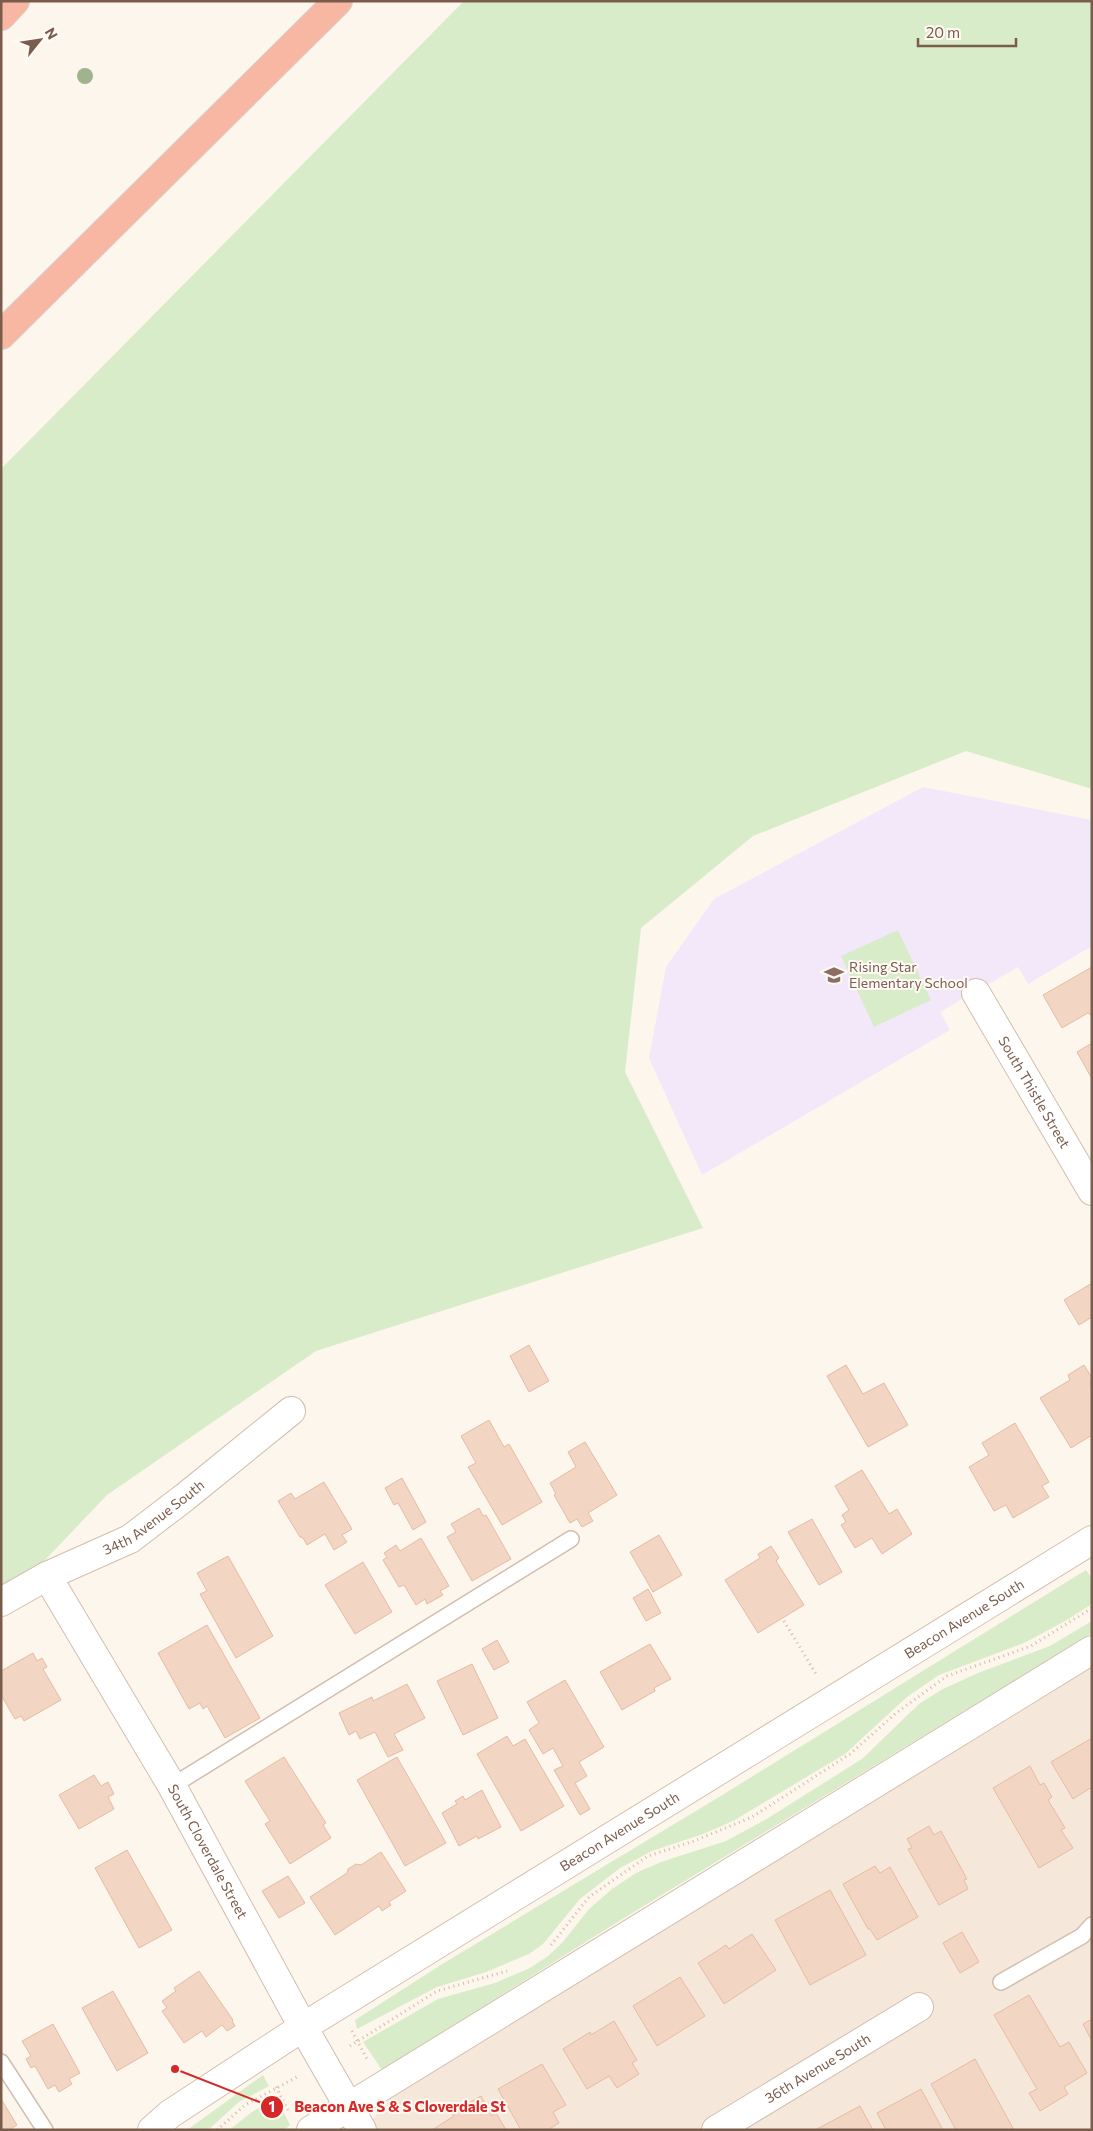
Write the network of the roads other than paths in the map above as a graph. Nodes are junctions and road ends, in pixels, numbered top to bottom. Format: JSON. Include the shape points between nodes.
{"nodes":[{"id":1,"x":15,"y":1,"type":"edge"},
{"id":2,"x":338,"y":1,"type":"edge"},
{"id":3,"x":1,"y":16,"type":"edge"},
{"id":4,"x":1,"y":335,"type":"edge"},
{"id":5,"x":976,"y":993,"type":"dead end"},
{"id":6,"x":1092,"y":1191,"type":"edge"},
{"id":7,"x":291,"y":1411,"type":"dead end"},
{"id":8,"x":570,"y":1539,"type":"dead end"},
{"id":9,"x":1092,"y":1540,"type":"edge"},
{"id":10,"x":47,"y":1576,"type":"junction"},
{"id":11,"x":1,"y":1602,"type":"edge"},
{"id":12,"x":1092,"y":1650,"type":"edge"},
{"id":13,"x":172,"y":1786,"type":"junction"},
{"id":14,"x":1092,"y":1924,"type":"edge"},
{"id":15,"x":1002,"y":1982,"type":"dead end"},
{"id":16,"x":919,"y":2007,"type":"dead end"},
{"id":17,"x":303,"y":2027,"type":"junction"},
{"id":18,"x":1,"y":2062,"type":"edge"},
{"id":19,"x":348,"y":2105,"type":"junction"},
{"id":20,"x":45,"y":2130,"type":"edge"},
{"id":21,"x":152,"y":2130,"type":"edge"},
{"id":22,"x":311,"y":2130,"type":"edge"},
{"id":23,"x":362,"y":2130,"type":"edge"},
{"id":24,"x":716,"y":2130,"type":"edge"}],
"edges":[{"from":1,"to":3,"type":"highway"},
{"from":2,"to":4,"type":"highway"},
{"from":5,"to":6,"type":"main road","name":"South Thistle Street"},
{"from":7,"to":10,"type":"main road","name":"34th Avenue South","via":[[130,1539]]},
{"from":8,"to":13,"type":"lane"},
{"from":9,"to":17,"type":"main road","name":"Beacon Avenue South"},
{"from":10,"to":11,"type":"main road","name":"34th Avenue South"},
{"from":10,"to":13,"type":"main road","name":"South Cloverdale Street"},
{"from":12,"to":19,"type":"main road"},
{"from":13,"to":17,"type":"main road","name":"South Cloverdale Street"},
{"from":14,"to":15,"type":"lane","via":[[1082,1936]]},
{"from":16,"to":24,"type":"main road","name":"36th Avenue South"},
{"from":17,"to":19,"type":"main road","name":"South Cloverdale Street"},
{"from":17,"to":21,"type":"main road","name":"Beacon Avenue South","via":[[170,2114]]},
{"from":18,"to":20,"type":"lane"},
{"from":19,"to":22,"type":"main road"},
{"from":19,"to":23,"type":"main road","name":"South Cloverdale Street"}]}
